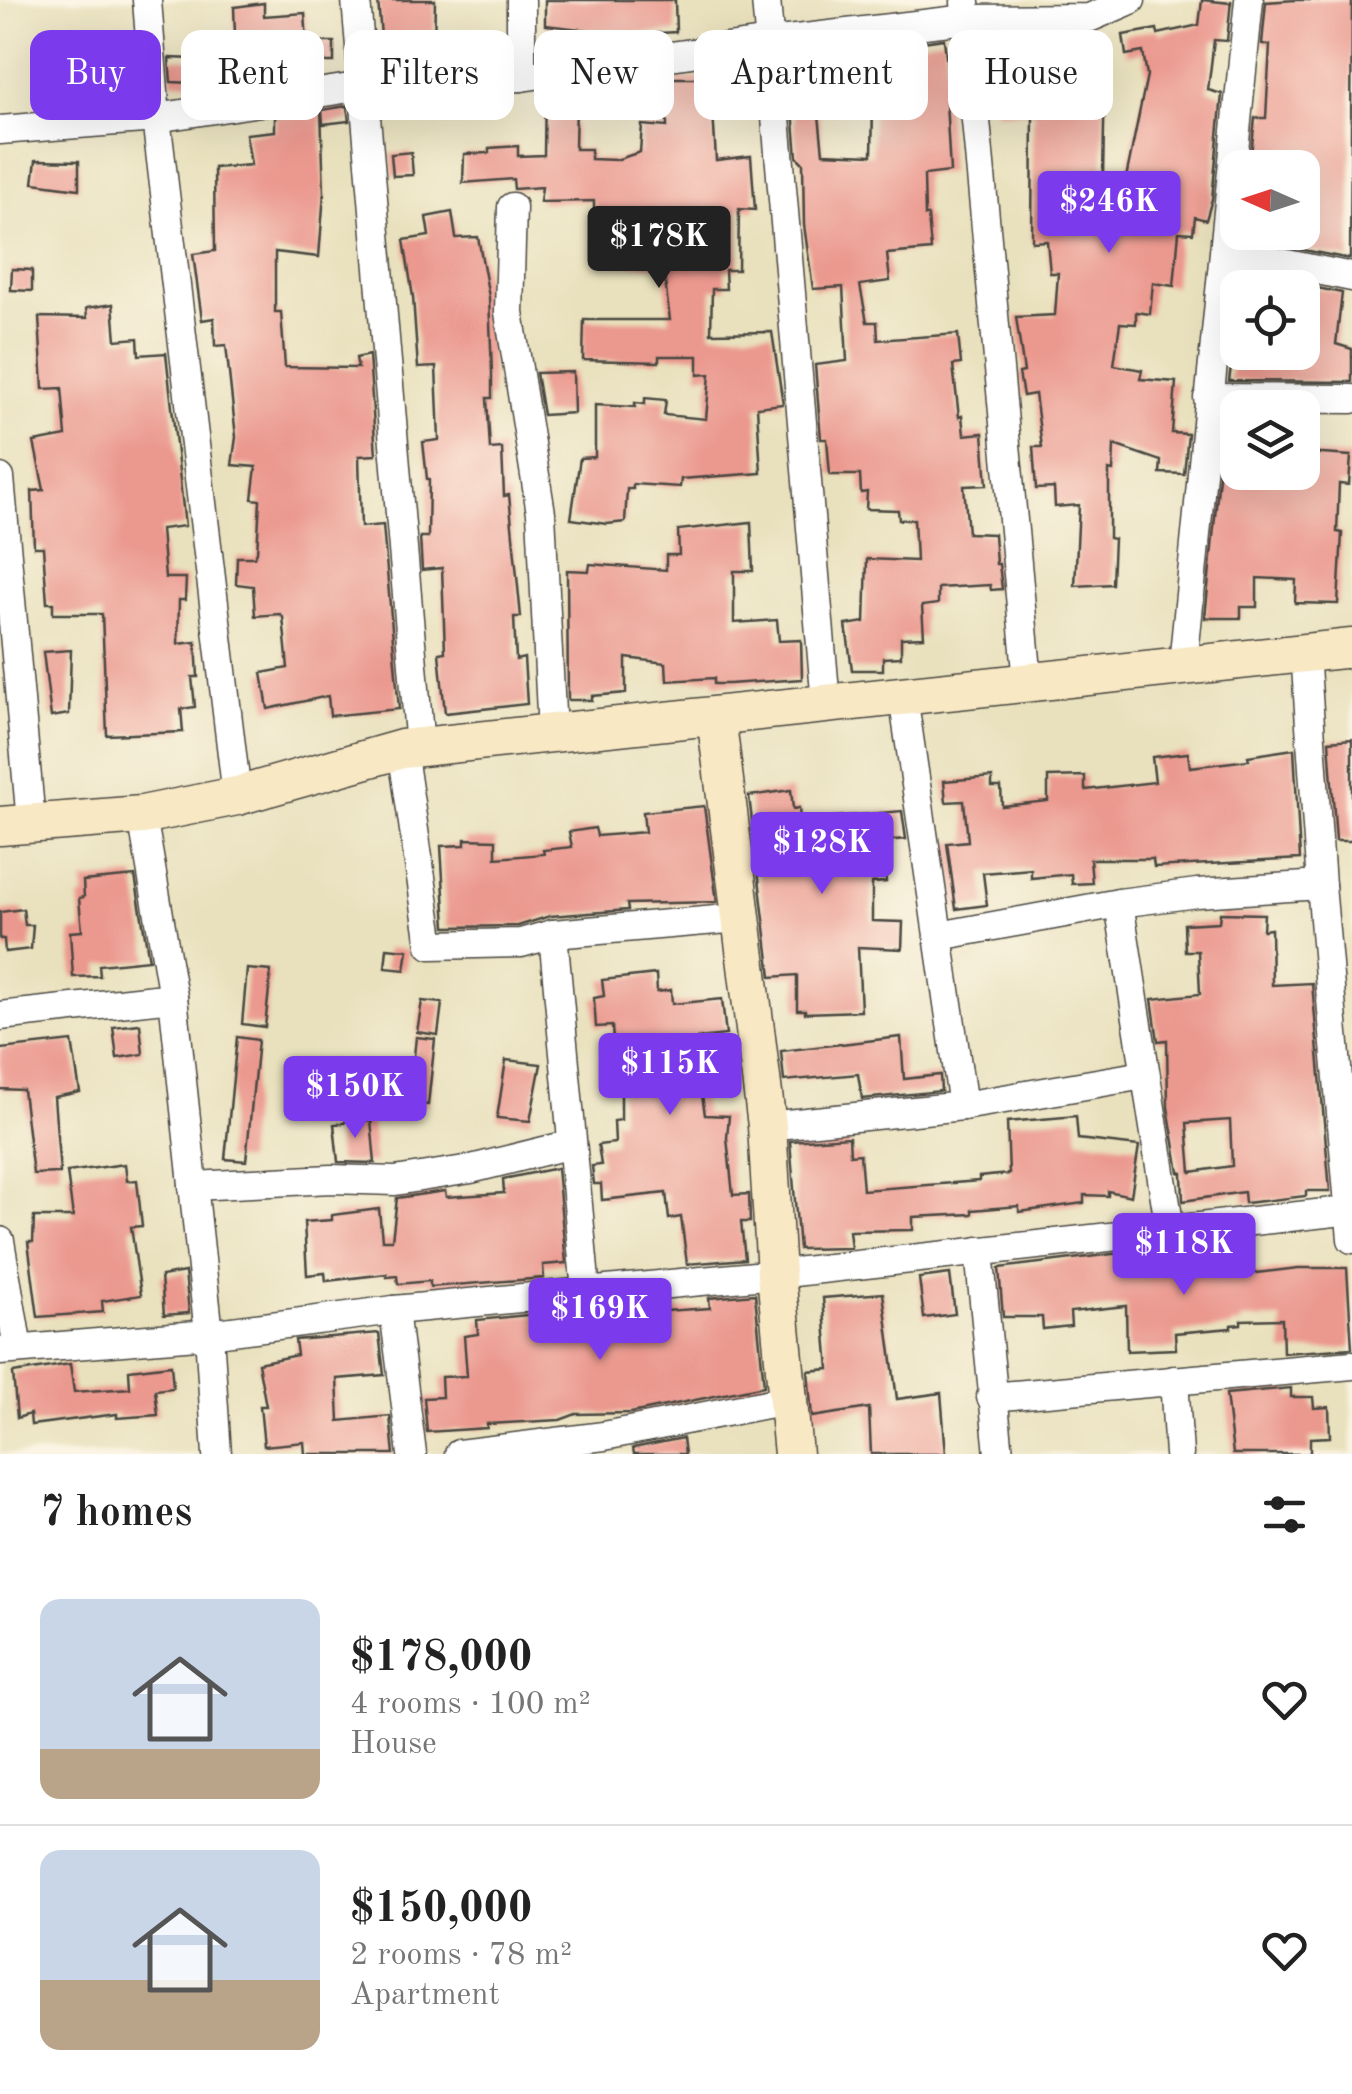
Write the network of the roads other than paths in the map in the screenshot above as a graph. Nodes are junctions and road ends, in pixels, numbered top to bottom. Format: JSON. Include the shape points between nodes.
{"nodes":[{"id":1,"x":147,"y":0,"type":"edge"},
{"id":2,"x":356,"y":0,"type":"edge"},
{"id":3,"x":521,"y":0,"type":"edge"},
{"id":4,"x":766,"y":0,"type":"edge"},
{"id":5,"x":1130,"y":0,"type":"edge"},
{"id":6,"x":1249,"y":0,"type":"edge"},
{"id":7,"x":966,"y":9,"type":"edge"},
{"id":8,"x":149,"y":30,"type":"edge"},
{"id":9,"x":359,"y":30,"type":"edge"},
{"id":10,"x":769,"y":30,"type":"edge"},
{"id":11,"x":841,"y":30,"type":"edge"},
{"id":12,"x":694,"y":53,"type":"edge"},
{"id":13,"x":514,"y":78,"type":"edge"},
{"id":14,"x":521,"y":78,"type":"junction"},
{"id":15,"x":344,"y":89,"type":"edge"},
{"id":16,"x":161,"y":117,"type":"edge"},
{"id":17,"x":130,"y":120,"type":"edge"},
{"id":18,"x":156,"y":120,"type":"edge"},
{"id":19,"x":366,"y":120,"type":"edge"},
{"id":20,"x":777,"y":120,"type":"edge"},
{"id":21,"x":0,"y":130,"type":"edge"},
{"id":22,"x":512,"y":207,"type":"dead end"},
{"id":23,"x":1226,"y":252,"type":"junction"},
{"id":24,"x":1352,"y":277,"type":"edge"},
{"id":25,"x":1208,"y":398,"type":"junction"},
{"id":26,"x":1352,"y":399,"type":"edge"},
{"id":27,"x":0,"y":478,"type":"edge"},
{"id":28,"x":5,"y":588,"type":"edge"},
{"id":29,"x":1352,"y":648,"type":"edge"},
{"id":30,"x":1305,"y":652,"type":"junction"},
{"id":31,"x":1183,"y":666,"type":"junction"},
{"id":32,"x":1028,"y":682,"type":"junction"},
{"id":33,"x":903,"y":696,"type":"junction"},
{"id":34,"x":826,"y":704,"type":"junction"},
{"id":35,"x":716,"y":716,"type":"junction"},
{"id":36,"x":552,"y":733,"type":"junction"},
{"id":37,"x":411,"y":748,"type":"junction"},
{"id":38,"x":237,"y":796,"type":"junction"},
{"id":39,"x":142,"y":814,"type":"junction"},
{"id":40,"x":16,"y":824,"type":"edge"},
{"id":41,"x":1321,"y":884,"type":"junction"},
{"id":42,"x":1119,"y":903,"type":"junction"},
{"id":43,"x":740,"y":918,"type":"junction"},
{"id":44,"x":553,"y":934,"type":"junction"},
{"id":45,"x":940,"y":936,"type":"junction"},
{"id":46,"x":173,"y":996,"type":"junction"},
{"id":47,"x":0,"y":1016,"type":"edge"},
{"id":48,"x":1345,"y":1060,"type":"edge"},
{"id":49,"x":1144,"y":1075,"type":"junction"},
{"id":50,"x":963,"y":1106,"type":"junction"},
{"id":51,"x":766,"y":1126,"type":"junction"},
{"id":52,"x":572,"y":1144,"type":"junction"},
{"id":53,"x":193,"y":1186,"type":"junction"},
{"id":54,"x":1351,"y":1220,"type":"edge"},
{"id":55,"x":1170,"y":1230,"type":"junction"},
{"id":56,"x":0,"y":1240,"type":"edge"},
{"id":57,"x":978,"y":1251,"type":"junction"},
{"id":58,"x":776,"y":1274,"type":"junction"},
{"id":59,"x":586,"y":1292,"type":"junction"},
{"id":60,"x":394,"y":1310,"type":"junction"},
{"id":61,"x":209,"y":1334,"type":"junction"},
{"id":62,"x":9,"y":1350,"type":"edge"},
{"id":63,"x":1352,"y":1365,"type":"edge"},
{"id":64,"x":1174,"y":1380,"type":"junction"},
{"id":65,"x":991,"y":1397,"type":"junction"},
{"id":66,"x":786,"y":1400,"type":"junction"},
{"id":67,"x":605,"y":1445,"type":"edge"},
{"id":68,"x":217,"y":1454,"type":"edge"},
{"id":69,"x":412,"y":1454,"type":"edge"},
{"id":70,"x":459,"y":1454,"type":"edge"},
{"id":71,"x":793,"y":1454,"type":"edge"},
{"id":72,"x":998,"y":1454,"type":"edge"},
{"id":73,"x":1179,"y":1454,"type":"edge"}],
"edges":[{"from":1,"to":8,"type":"street"},
{"from":2,"to":9,"type":"street"},
{"from":3,"to":14,"type":"street"},
{"from":4,"to":10,"type":"street"},
{"from":5,"to":7,"type":"street","via":[[1089,18]]},
{"from":6,"to":23,"type":"street"},
{"from":7,"to":11,"type":"street"},
{"from":7,"to":32,"type":"street"},
{"from":12,"to":14,"type":"street"},
{"from":13,"to":14,"type":"street"},
{"from":15,"to":16,"type":"street"},
{"from":17,"to":21,"type":"street"},
{"from":18,"to":38,"type":"street"},
{"from":19,"to":37,"type":"street"},
{"from":20,"to":34,"type":"street"},
{"from":22,"to":36,"type":"street","via":[[510,312],[541,513]]},
{"from":23,"to":24,"type":"street"},
{"from":23,"to":25,"type":"street"},
{"from":25,"to":26,"type":"street"},
{"from":25,"to":31,"type":"street"},
{"from":27,"to":28,"type":"street"},
{"from":28,"to":40,"type":"street"},
{"from":29,"to":30,"type":"street"},
{"from":30,"to":31,"type":"street"},
{"from":30,"to":41,"type":"street"},
{"from":31,"to":32,"type":"street"},
{"from":32,"to":33,"type":"street"},
{"from":33,"to":34,"type":"street"},
{"from":33,"to":45,"type":"street"},
{"from":34,"to":35,"type":"street"},
{"from":35,"to":36,"type":"street"},
{"from":35,"to":43,"type":"street"},
{"from":36,"to":37,"type":"street"},
{"from":37,"to":38,"type":"street"},
{"from":37,"to":44,"type":"street","via":[[431,945],[521,943]]},
{"from":38,"to":39,"type":"street"},
{"from":39,"to":40,"type":"street"},
{"from":39,"to":46,"type":"street"},
{"from":41,"to":42,"type":"street"},
{"from":41,"to":48,"type":"street"},
{"from":42,"to":45,"type":"street"},
{"from":42,"to":49,"type":"street"},
{"from":43,"to":44,"type":"street"},
{"from":43,"to":51,"type":"street"},
{"from":44,"to":52,"type":"street"},
{"from":45,"to":50,"type":"street"},
{"from":46,"to":47,"type":"street"},
{"from":46,"to":53,"type":"street"},
{"from":48,"to":54,"type":"street"},
{"from":49,"to":50,"type":"street"},
{"from":49,"to":55,"type":"street"},
{"from":50,"to":51,"type":"street"},
{"from":51,"to":58,"type":"street"},
{"from":52,"to":53,"type":"street","via":[[395,1181]]},
{"from":52,"to":59,"type":"street"},
{"from":53,"to":61,"type":"street"},
{"from":54,"to":55,"type":"street"},
{"from":55,"to":57,"type":"street"},
{"from":56,"to":62,"type":"street"},
{"from":57,"to":58,"type":"street"},
{"from":57,"to":65,"type":"street"},
{"from":58,"to":59,"type":"street"},
{"from":58,"to":66,"type":"street"},
{"from":59,"to":60,"type":"street"},
{"from":60,"to":61,"type":"street"},
{"from":60,"to":69,"type":"street"},
{"from":61,"to":62,"type":"street"},
{"from":61,"to":68,"type":"street"},
{"from":63,"to":64,"type":"street"},
{"from":64,"to":65,"type":"street"},
{"from":64,"to":73,"type":"street"},
{"from":65,"to":72,"type":"street"},
{"from":66,"to":67,"type":"street"},
{"from":66,"to":71,"type":"street"},
{"from":67,"to":70,"type":"street"}]}
